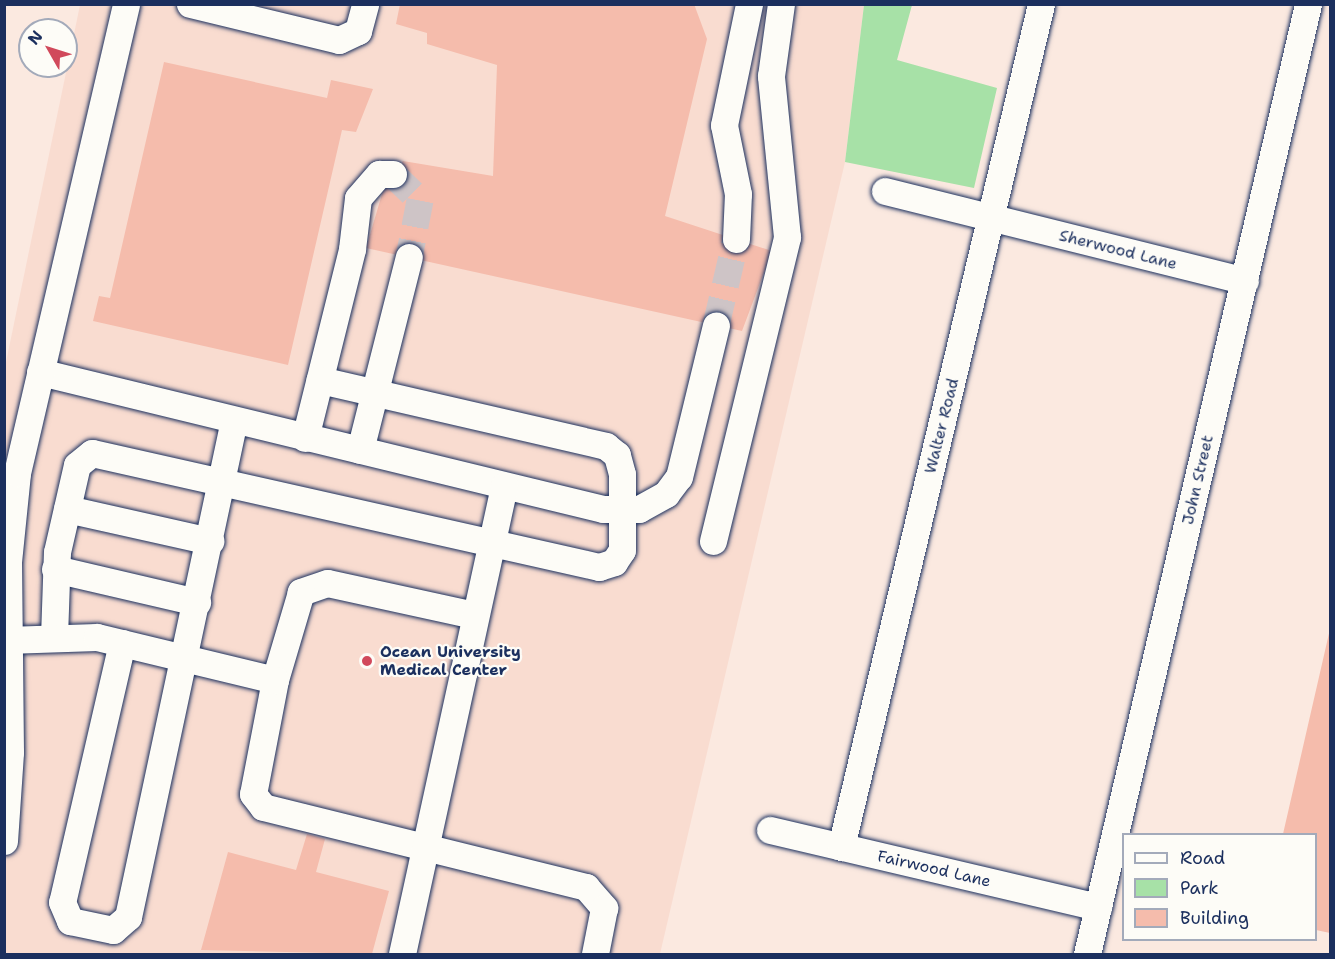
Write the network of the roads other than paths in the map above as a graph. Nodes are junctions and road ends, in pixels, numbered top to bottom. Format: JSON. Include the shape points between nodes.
{"nodes":[{"id":1,"x":126,"y":4,"type":"edge"},
{"id":2,"x":365,"y":4,"type":"edge"},
{"id":3,"x":749,"y":4,"type":"edge"},
{"id":4,"x":781,"y":4,"type":"edge"},
{"id":5,"x":1041,"y":4,"type":"edge"},
{"id":6,"x":1308,"y":4,"type":"edge"},
{"id":7,"x":192,"y":5,"type":"edge"},
{"id":8,"x":393,"y":174,"type":"dead end"},
{"id":9,"x":885,"y":191,"type":"dead end"},
{"id":10,"x":992,"y":220,"type":"junction"},
{"id":11,"x":736,"y":239,"type":"tunnel mouth"},
{"id":12,"x":409,"y":257,"type":"tunnel mouth"},
{"id":13,"x":1245,"y":281,"type":"junction"},
{"id":14,"x":716,"y":325,"type":"tunnel mouth"},
{"id":15,"x":40,"y":372,"type":"junction"},
{"id":16,"x":319,"y":380,"type":"junction"},
{"id":17,"x":373,"y":393,"type":"junction"},
{"id":18,"x":234,"y":420,"type":"junction"},
{"id":19,"x":305,"y":438,"type":"junction"},
{"id":20,"x":360,"y":450,"type":"junction"},
{"id":21,"x":223,"y":478,"type":"junction"},
{"id":22,"x":504,"y":486,"type":"junction"},
{"id":23,"x":67,"y":509,"type":"junction"},
{"id":24,"x":622,"y":510,"type":"junction"},
{"id":25,"x":492,"y":540,"type":"junction"},
{"id":26,"x":210,"y":541,"type":"junction"},
{"id":27,"x":713,"y":541,"type":"dead end"},
{"id":28,"x":55,"y":569,"type":"junction"},
{"id":29,"x":197,"y":602,"type":"junction"},
{"id":30,"x":474,"y":615,"type":"junction"},
{"id":31,"x":54,"y":637,"type":"junction"},
{"id":32,"x":6,"y":640,"type":"edge"},
{"id":33,"x":122,"y":643,"type":"junction"},
{"id":34,"x":186,"y":659,"type":"junction"},
{"id":35,"x":275,"y":680,"type":"junction"},
{"id":36,"x":770,"y":830,"type":"dead end"},
{"id":37,"x":4,"y":842,"type":"edge"},
{"id":38,"x":423,"y":846,"type":"junction"},
{"id":39,"x":841,"y":847,"type":"junction"},
{"id":40,"x":1098,"y":907,"type":"junction"},
{"id":41,"x":402,"y":954,"type":"edge"},
{"id":42,"x":595,"y":954,"type":"edge"},
{"id":43,"x":1087,"y":954,"type":"edge"}],
"edges":[{"from":1,"to":15,"type":"street"},
{"from":2,"to":7,"type":"street","via":[[358,30],[339,40]]},
{"from":3,"to":11,"type":"street","via":[[724,125],[738,194]]},
{"from":4,"to":27,"type":"street","via":[[771,66],[787,237]]},
{"from":5,"to":10,"type":"street","name":"Walter Road"},
{"from":6,"to":13,"type":"street","name":"John Street"},
{"from":8,"to":16,"type":"street","via":[[379,174],[358,198],[352,249]]},
{"from":9,"to":10,"type":"street","name":"Sherwood Lane"},
{"from":10,"to":13,"type":"street","name":"Sherwood Lane"},
{"from":10,"to":39,"type":"street","name":"Walter Road"},
{"from":12,"to":17,"type":"street"},
{"from":13,"to":40,"type":"street","name":"John Street"},
{"from":14,"to":24,"type":"street","via":[[679,477],[652,504]]},
{"from":15,"to":18,"type":"street"},
{"from":15,"to":32,"type":"street","via":[[17,473]]},
{"from":16,"to":17,"type":"street"},
{"from":16,"to":19,"type":"street"},
{"from":17,"to":20,"type":"street"},
{"from":17,"to":24,"type":"street","via":[[606,446],[617,455]]},
{"from":18,"to":19,"type":"street"},
{"from":18,"to":21,"type":"street"},
{"from":19,"to":20,"type":"street"},
{"from":20,"to":22,"type":"street"},
{"from":21,"to":23,"type":"street","via":[[92,453],[77,465]]},
{"from":21,"to":25,"type":"street"},
{"from":21,"to":26,"type":"street"},
{"from":22,"to":24,"type":"street"},
{"from":22,"to":25,"type":"street"},
{"from":23,"to":26,"type":"street"},
{"from":23,"to":28,"type":"street"},
{"from":24,"to":25,"type":"street","via":[[622,550],[614,562],[599,567]]},
{"from":25,"to":30,"type":"street"},
{"from":26,"to":29,"type":"street"},
{"from":28,"to":29,"type":"street"},
{"from":28,"to":31,"type":"street"},
{"from":29,"to":34,"type":"street"},
{"from":30,"to":35,"type":"street","via":[[313,584],[294,602]]},
{"from":30,"to":38,"type":"street"},
{"from":31,"to":32,"type":"street"},
{"from":31,"to":33,"type":"street","via":[[82,635]]},
{"from":32,"to":37,"type":"street","via":[[10,752]]},
{"from":33,"to":34,"type":"street"},
{"from":33,"to":34,"type":"street","via":[[62,903],[70,921],[113,930],[128,917]]},
{"from":34,"to":35,"type":"street"},
{"from":35,"to":38,"type":"street","via":[[253,780],[258,803]]},
{"from":36,"to":39,"type":"street","name":"Fairwood Lane"},
{"from":38,"to":41,"type":"street"},
{"from":38,"to":42,"type":"street","via":[[586,887],[603,908]]},
{"from":39,"to":40,"type":"street","name":"Fairwood Lane"},
{"from":40,"to":43,"type":"street","name":"John Street"}]}
